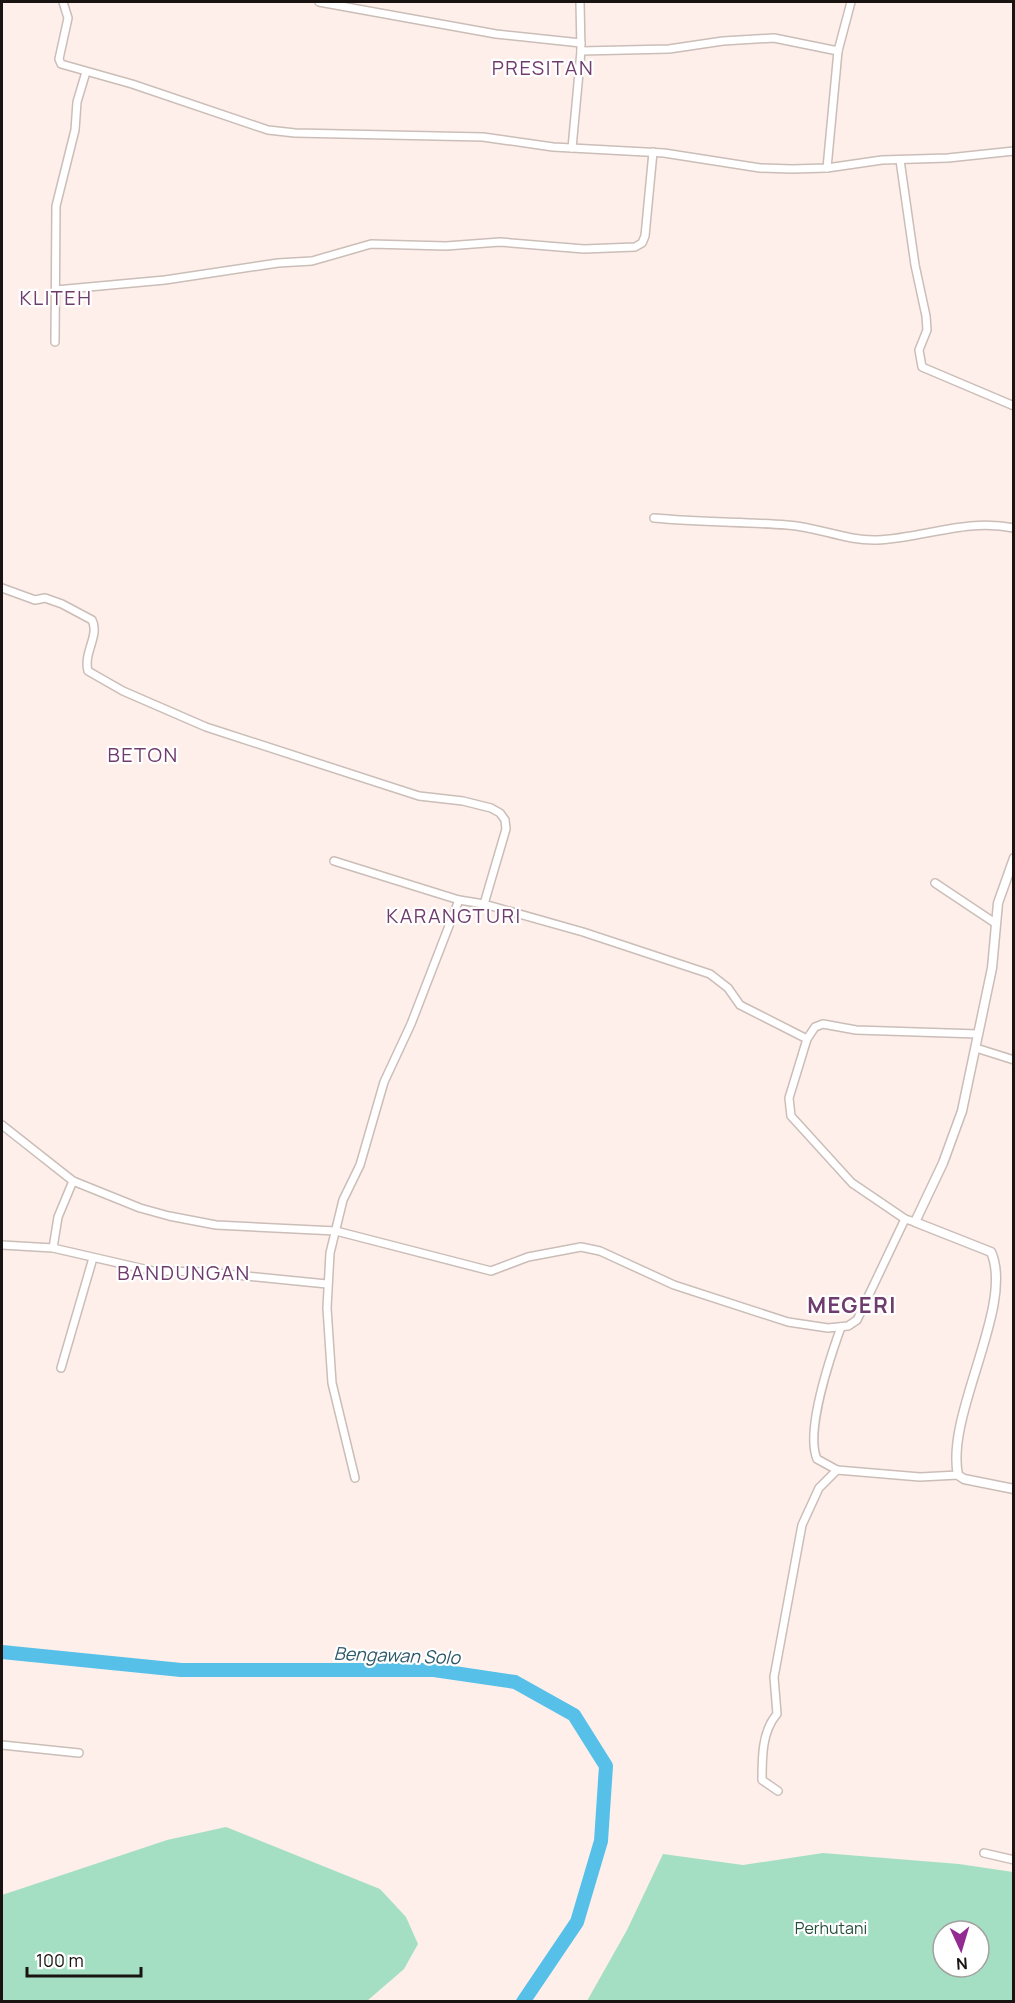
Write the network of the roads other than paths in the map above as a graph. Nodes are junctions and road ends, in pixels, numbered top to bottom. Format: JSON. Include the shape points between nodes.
{"nodes":[{"id":1,"x":63,"y":2,"type":"edge"},
{"id":2,"x":319,"y":2,"type":"edge"},
{"id":3,"x":580,"y":2,"type":"edge"},
{"id":4,"x":851,"y":2,"type":"edge"},
{"id":5,"x":581,"y":47,"type":"junction"},
{"id":6,"x":838,"y":51,"type":"junction"},
{"id":7,"x":86,"y":72,"type":"junction"},
{"id":8,"x":572,"y":148,"type":"junction"},
{"id":9,"x":1014,"y":151,"type":"edge"},
{"id":10,"x":653,"y":152,"type":"junction"},
{"id":11,"x":900,"y":160,"type":"junction"},
{"id":12,"x":827,"y":168,"type":"junction"},
{"id":13,"x":56,"y":290,"type":"junction"},
{"id":14,"x":55,"y":342,"type":"dead end"},
{"id":15,"x":1014,"y":406,"type":"edge"},
{"id":16,"x":654,"y":518,"type":"dead end"},
{"id":17,"x":1014,"y":528,"type":"edge"},
{"id":18,"x":2,"y":588,"type":"edge"},
{"id":19,"x":1014,"y":858,"type":"edge"},
{"id":20,"x":333,"y":861,"type":"dead end"},
{"id":21,"x":935,"y":883,"type":"dead end"},
{"id":22,"x":459,"y":900,"type":"junction"},
{"id":23,"x":484,"y":903,"type":"junction"},
{"id":24,"x":995,"y":922,"type":"junction"},
{"id":25,"x":978,"y":1034,"type":"junction"},
{"id":26,"x":807,"y":1039,"type":"junction"},
{"id":27,"x":976,"y":1048,"type":"junction"},
{"id":28,"x":1014,"y":1060,"type":"edge"},
{"id":29,"x":2,"y":1125,"type":"edge"},
{"id":30,"x":73,"y":1181,"type":"junction"},
{"id":31,"x":905,"y":1219,"type":"junction"},
{"id":32,"x":915,"y":1222,"type":"junction"},
{"id":33,"x":336,"y":1231,"type":"junction"},
{"id":34,"x":2,"y":1245,"type":"edge"},
{"id":35,"x":53,"y":1248,"type":"junction"},
{"id":36,"x":93,"y":1258,"type":"junction"},
{"id":37,"x":327,"y":1284,"type":"junction"},
{"id":38,"x":842,"y":1327,"type":"junction"},
{"id":39,"x":61,"y":1368,"type":"dead end"},
{"id":40,"x":837,"y":1470,"type":"junction"},
{"id":41,"x":958,"y":1475,"type":"junction"},
{"id":42,"x":355,"y":1478,"type":"dead end"},
{"id":43,"x":1014,"y":1489,"type":"edge"},
{"id":44,"x":2,"y":1745,"type":"edge"},
{"id":45,"x":79,"y":1753,"type":"dead end"},
{"id":46,"x":778,"y":1791,"type":"dead end"},
{"id":47,"x":984,"y":1853,"type":"dead end"},
{"id":48,"x":1014,"y":1860,"type":"edge"}],
"edges":[{"from":1,"to":7,"type":"street","via":[[68,18],[59,61]]},
{"from":2,"to":5,"type":"street"},
{"from":3,"to":5,"type":"street"},
{"from":4,"to":6,"type":"street"},
{"from":5,"to":6,"type":"street","via":[[669,50],[774,38]]},
{"from":5,"to":8,"type":"street"},
{"from":6,"to":12,"type":"street"},
{"from":7,"to":8,"type":"street","via":[[268,130],[364,136],[434,134]]},
{"from":7,"to":13,"type":"street","via":[[76,102],[75,130],[56,206]]},
{"from":8,"to":10,"type":"street"},
{"from":9,"to":11,"type":"street"},
{"from":10,"to":12,"type":"street","via":[[760,168]]},
{"from":10,"to":13,"type":"street","via":[[645,236],[642,243],[634,246],[584,249],[500,242],[446,246],[371,244],[312,261]]},
{"from":11,"to":12,"type":"street"},
{"from":11,"to":15,"type":"street","via":[[926,316],[927,330],[919,350],[922,367]]},
{"from":13,"to":14,"type":"street"},
{"from":16,"to":17,"type":"street","via":[[788,525],[855,540],[906,538],[968,525]]},
{"from":18,"to":23,"type":"street","via":[[35,600],[45,598],[62,604],[92,620],[95,631],[86,657],[88,671],[123,691],[206,727],[405,792],[464,801],[500,813],[506,829]]},
{"from":19,"to":24,"type":"street"},
{"from":20,"to":22,"type":"street"},
{"from":21,"to":24,"type":"street"},
{"from":22,"to":23,"type":"street"},
{"from":22,"to":33,"type":"street","via":[[384,1082]]},
{"from":23,"to":26,"type":"street","via":[[710,974],[728,988],[740,1005]]},
{"from":24,"to":25,"type":"street","via":[[992,968]]},
{"from":25,"to":26,"type":"street","via":[[856,1030],[824,1024],[815,1027]]},
{"from":25,"to":27,"type":"street"},
{"from":26,"to":31,"type":"street","via":[[789,1098],[791,1116],[852,1183]]},
{"from":27,"to":28,"type":"street"},
{"from":27,"to":32,"type":"street","via":[[962,1111]]},
{"from":29,"to":30,"type":"street"},
{"from":30,"to":33,"type":"street","via":[[140,1208],[208,1223]]},
{"from":30,"to":35,"type":"street","via":[[58,1217]]},
{"from":31,"to":32,"type":"street"},
{"from":31,"to":38,"type":"street","via":[[857,1320]]},
{"from":32,"to":41,"type":"street","via":[[991,1252],[1002,1276],[992,1342],[957,1452]]},
{"from":33,"to":37,"type":"street"},
{"from":33,"to":38,"type":"street","via":[[491,1271],[554,1250],[581,1247],[600,1251],[674,1285],[743,1309],[799,1324]]},
{"from":34,"to":35,"type":"street"},
{"from":35,"to":36,"type":"street"},
{"from":36,"to":37,"type":"street","via":[[153,1271]]},
{"from":36,"to":39,"type":"street"},
{"from":37,"to":42,"type":"street","via":[[332,1383]]},
{"from":38,"to":40,"type":"street","via":[[824,1378],[814,1437],[817,1459]]},
{"from":40,"to":41,"type":"street","via":[[920,1477]]},
{"from":40,"to":46,"type":"street","via":[[813,1498],[796,1556],[774,1677],[777,1711],[767,1727],[762,1774],[764,1782]]},
{"from":41,"to":43,"type":"street","via":[[972,1482]]},
{"from":44,"to":45,"type":"street"},
{"from":47,"to":48,"type":"street"}]}
